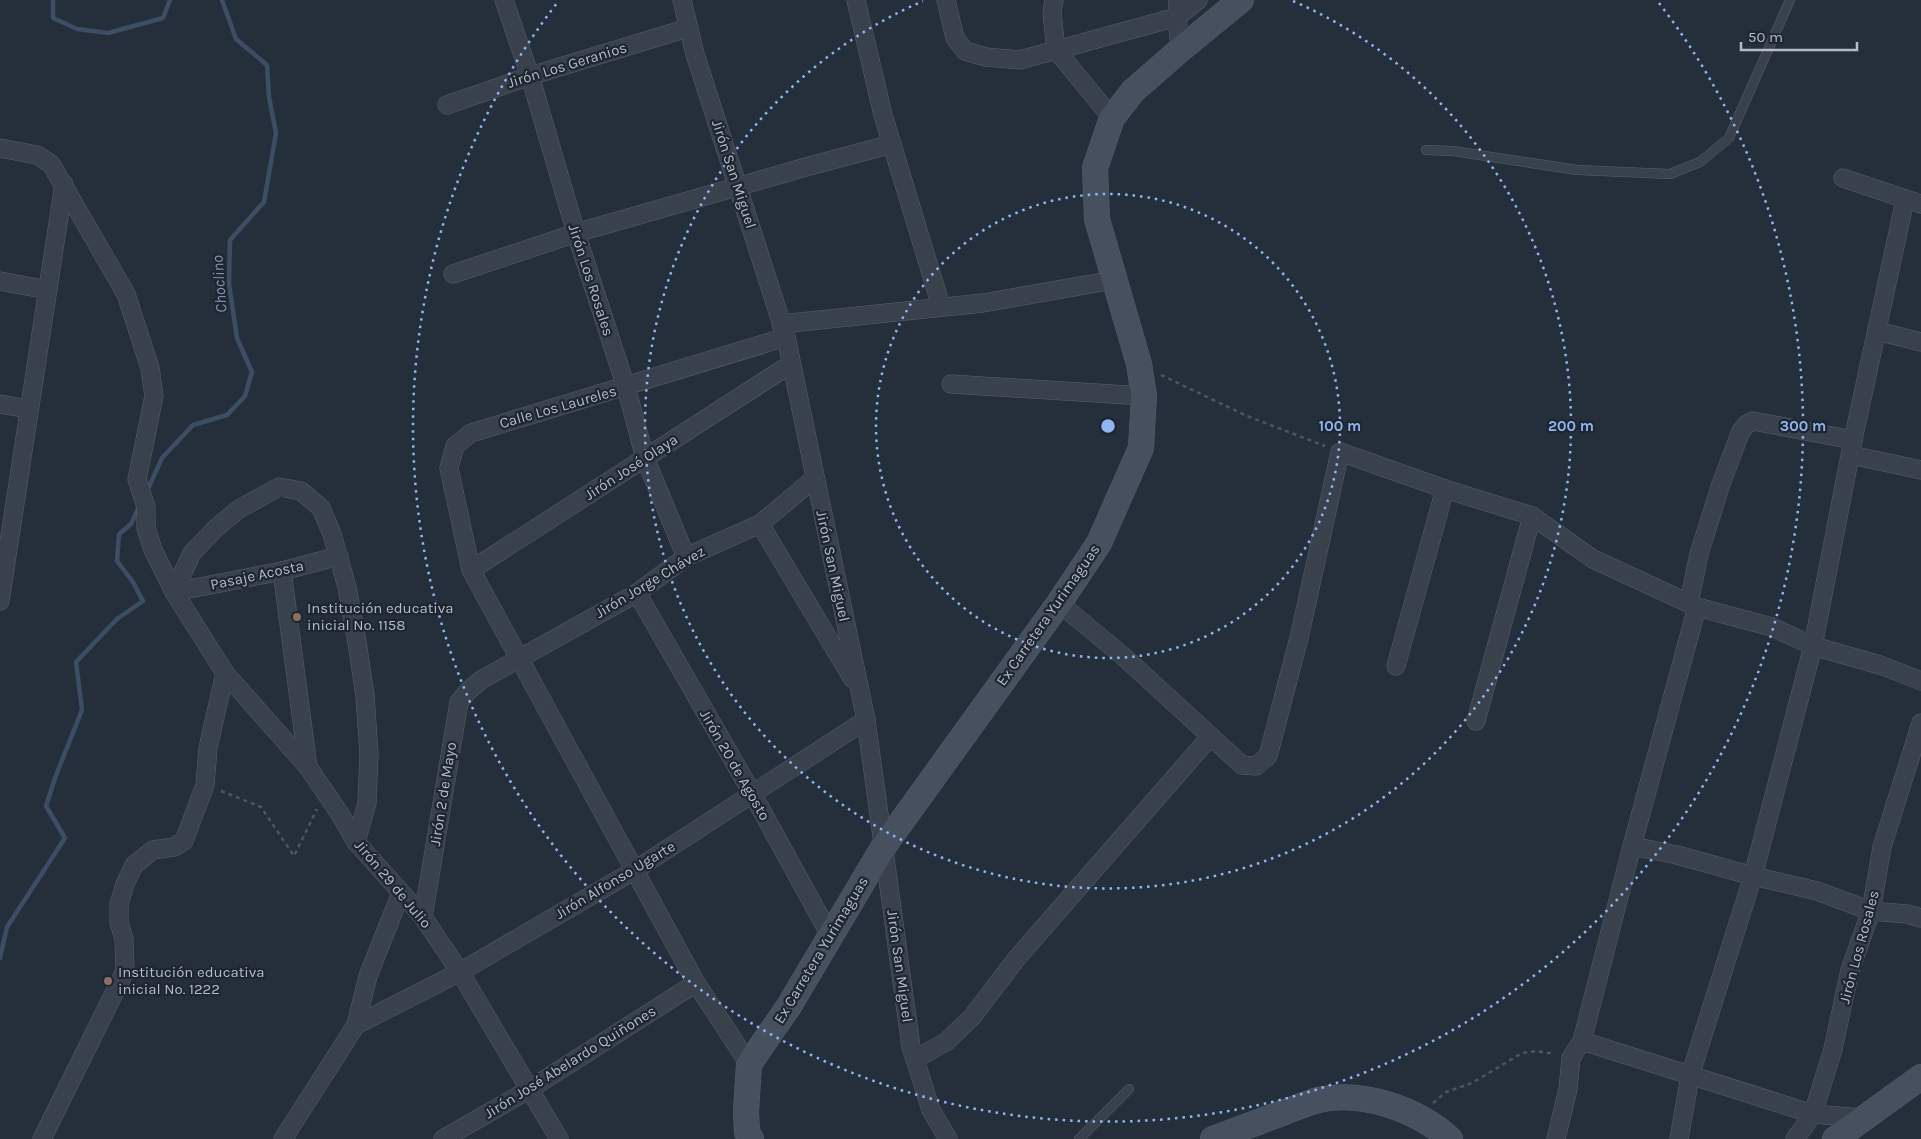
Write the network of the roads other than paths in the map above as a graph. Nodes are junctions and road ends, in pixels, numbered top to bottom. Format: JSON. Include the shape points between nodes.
{"nodes":[{"id":1,"x":504,"y":0,"type":"edge"},
{"id":2,"x":682,"y":0,"type":"edge"},
{"id":3,"x":856,"y":0,"type":"edge"},
{"id":4,"x":946,"y":0,"type":"edge"},
{"id":5,"x":1054,"y":0,"type":"edge"},
{"id":6,"x":1198,"y":0,"type":"edge"},
{"id":7,"x":1241,"y":0,"type":"edge"},
{"id":8,"x":1790,"y":0,"type":"edge"},
{"id":9,"x":1177,"y":9,"type":"edge"},
{"id":10,"x":688,"y":28,"type":"junction"},
{"id":11,"x":1056,"y":50,"type":"junction"},
{"id":12,"x":1180,"y":50,"type":"junction"},
{"id":13,"x":530,"y":76,"type":"junction"},
{"id":14,"x":447,"y":105,"type":"dead end"},
{"id":15,"x":1112,"y":118,"type":"junction"},
{"id":16,"x":892,"y":144,"type":"junction"},
{"id":17,"x":0,"y":148,"type":"edge"},
{"id":18,"x":1426,"y":150,"type":"dead end"},
{"id":19,"x":1843,"y":178,"type":"dead end"},
{"id":20,"x":64,"y":184,"type":"junction"},
{"id":21,"x":738,"y":186,"type":"junction"},
{"id":22,"x":1913,"y":202,"type":"edge"},
{"id":23,"x":576,"y":233,"type":"junction"},
{"id":24,"x":453,"y":274,"type":"dead end"},
{"id":25,"x":1114,"y":280,"type":"junction"},
{"id":26,"x":0,"y":282,"type":"edge"},
{"id":27,"x":48,"y":290,"type":"junction"},
{"id":28,"x":941,"y":306,"type":"junction"},
{"id":29,"x":783,"y":331,"type":"junction"},
{"id":30,"x":1876,"y":331,"type":"junction"},
{"id":31,"x":1921,"y":342,"type":"edge"},
{"id":32,"x":792,"y":364,"type":"junction"},
{"id":33,"x":951,"y":384,"type":"dead end"},
{"id":34,"x":626,"y":387,"type":"junction"},
{"id":35,"x":1144,"y":396,"type":"junction"},
{"id":36,"x":0,"y":404,"type":"edge"},
{"id":37,"x":29,"y":409,"type":"junction"},
{"id":38,"x":1852,"y":447,"type":"junction"},
{"id":39,"x":645,"y":458,"type":"junction"},
{"id":40,"x":1921,"y":470,"type":"edge"},
{"id":41,"x":815,"y":478,"type":"junction"},
{"id":42,"x":1445,"y":489,"type":"junction"},
{"id":43,"x":1532,"y":516,"type":"junction"},
{"id":44,"x":760,"y":524,"type":"junction"},
{"id":45,"x":6,"y":525,"type":"edge"},
{"id":46,"x":339,"y":556,"type":"junction"},
{"id":47,"x":686,"y":557,"type":"junction"},
{"id":48,"x":471,"y":570,"type":"junction"},
{"id":49,"x":282,"y":571,"type":"junction"},
{"id":50,"x":174,"y":592,"type":"junction"},
{"id":51,"x":637,"y":593,"type":"junction"},
{"id":52,"x":0,"y":601,"type":"edge"},
{"id":53,"x":1059,"y":603,"type":"junction"},
{"id":54,"x":1693,"y":605,"type":"junction"},
{"id":55,"x":1813,"y":646,"type":"junction"},
{"id":56,"x":518,"y":658,"type":"junction"},
{"id":57,"x":1396,"y":666,"type":"dead end"},
{"id":58,"x":225,"y":673,"type":"junction"},
{"id":59,"x":480,"y":680,"type":"joint"},
{"id":60,"x":1921,"y":681,"type":"edge"},
{"id":61,"x":859,"y":689,"type":"junction"},
{"id":62,"x":866,"y":720,"type":"junction"},
{"id":63,"x":1476,"y":721,"type":"dead end"},
{"id":64,"x":1921,"y":723,"type":"edge"},
{"id":65,"x":1210,"y":737,"type":"junction"},
{"id":66,"x":308,"y":767,"type":"junction"},
{"id":67,"x":752,"y":793,"type":"junction"},
{"id":68,"x":356,"y":842,"type":"junction"},
{"id":69,"x":884,"y":846,"type":"junction"},
{"id":70,"x":1632,"y":846,"type":"junction"},
{"id":71,"x":635,"y":870,"type":"junction"},
{"id":72,"x":1753,"y":876,"type":"junction"},
{"id":73,"x":401,"y":893,"type":"junction"},
{"id":74,"x":1871,"y":910,"type":"junction"},
{"id":75,"x":423,"y":917,"type":"junction"},
{"id":76,"x":1921,"y":918,"type":"edge"},
{"id":77,"x":831,"y":937,"type":"junction"},
{"id":78,"x":460,"y":972,"type":"junction"},
{"id":79,"x":696,"y":982,"type":"junction"},
{"id":80,"x":356,"y":1025,"type":"junction"},
{"id":81,"x":1582,"y":1041,"type":"junction"},
{"id":82,"x":915,"y":1059,"type":"junction"},
{"id":83,"x":749,"y":1064,"type":"junction"},
{"id":84,"x":1690,"y":1076,"type":"junction"},
{"id":85,"x":1921,"y":1077,"type":"edge"},
{"id":86,"x":530,"y":1089,"type":"junction"},
{"id":87,"x":1129,"y":1089,"type":"dead end"},
{"id":88,"x":1813,"y":1114,"type":"junction"},
{"id":89,"x":1862,"y":1118,"type":"junction"},
{"id":90,"x":744,"y":1137,"type":"edge"},
{"id":91,"x":42,"y":1139,"type":"edge"},
{"id":92,"x":282,"y":1139,"type":"edge"},
{"id":93,"x":443,"y":1139,"type":"edge"},
{"id":94,"x":559,"y":1139,"type":"edge"},
{"id":95,"x":948,"y":1139,"type":"edge"},
{"id":96,"x":1079,"y":1139,"type":"edge"},
{"id":97,"x":1213,"y":1139,"type":"edge"},
{"id":98,"x":1450,"y":1139,"type":"edge"},
{"id":99,"x":1556,"y":1139,"type":"edge"},
{"id":100,"x":1678,"y":1139,"type":"edge"},
{"id":101,"x":1795,"y":1139,"type":"edge"},
{"id":102,"x":1835,"y":1139,"type":"edge"}],
"edges":[{"from":1,"to":13,"type":"street","name":"Jirón Los Rosales"},
{"from":2,"to":10,"type":"street","name":"Jirón San Miguel"},
{"from":3,"to":16,"type":"street"},
{"from":4,"to":11,"type":"street","via":[[955,38],[965,51],[986,58],[1020,60]]},
{"from":5,"to":11,"type":"street","via":[[1052,13]]},
{"from":6,"to":9,"type":"street"},
{"from":7,"to":12,"type":"street","name":"Ex Carretera Yurimaguas"},
{"from":8,"to":18,"type":"lane","via":[[1729,138],[1700,162],[1670,174],[1661,174],[1577,170]]},
{"from":9,"to":11,"type":"street"},
{"from":9,"to":12,"type":"street"},
{"from":10,"to":13,"type":"street","name":"Jirón Los Geranios"},
{"from":10,"to":21,"type":"street","name":"Jirón San Miguel"},
{"from":11,"to":15,"type":"street"},
{"from":12,"to":15,"type":"street","name":"Ex Carretera Yurimaguas","via":[[1133,91]]},
{"from":13,"to":14,"type":"street","name":"Jirón Los Geranios"},
{"from":13,"to":23,"type":"street","name":"Jirón Los Rosales"},
{"from":15,"to":25,"type":"street","name":"Ex Carretera Yurimaguas","via":[[1095,168],[1097,219]]},
{"from":16,"to":21,"type":"street"},
{"from":16,"to":28,"type":"street"},
{"from":17,"to":20,"type":"street","name":"Jirón 29 de Julio","via":[[37,155],[50,164]]},
{"from":19,"to":22,"type":"street"},
{"from":20,"to":27,"type":"street"},
{"from":20,"to":50,"type":"street","name":"Jirón 29 de Julio","via":[[126,294],[150,368],[154,396],[137,479],[146,507],[146,528],[153,550]]},
{"from":21,"to":23,"type":"street"},
{"from":21,"to":29,"type":"street","name":"Jirón San Miguel"},
{"from":22,"to":30,"type":"street"},
{"from":23,"to":24,"type":"street"},
{"from":23,"to":34,"type":"street","name":"Jirón Los Rosales"},
{"from":25,"to":28,"type":"street","name":"Calle Los Laureles","via":[[984,303]]},
{"from":25,"to":35,"type":"street","name":"Ex Carretera Yurimaguas","via":[[1139,364]]},
{"from":26,"to":27,"type":"street"},
{"from":27,"to":37,"type":"street"},
{"from":28,"to":29,"type":"street","name":"Calle Los Laureles"},
{"from":29,"to":32,"type":"street","name":"Jirón San Miguel"},
{"from":29,"to":34,"type":"street","name":"Calle Los Laureles"},
{"from":30,"to":31,"type":"street"},
{"from":30,"to":38,"type":"street"},
{"from":32,"to":39,"type":"street","name":"Jirón José Olaya"},
{"from":32,"to":41,"type":"street","name":"Jirón San Miguel"},
{"from":33,"to":35,"type":"street"},
{"from":34,"to":39,"type":"street","name":"Jirón Los Rosales"},
{"from":34,"to":48,"type":"street","name":"Calle Los Laureles","via":[[471,432],[455,446],[449,468]]},
{"from":35,"to":53,"type":"street","name":"Ex Carretera Yurimaguas","via":[[1142,448],[1098,543]]},
{"from":36,"to":37,"type":"street"},
{"from":37,"to":45,"type":"street"},
{"from":38,"to":40,"type":"street"},
{"from":38,"to":54,"type":"street","via":[[1753,421],[1747,424],[1741,431],[1721,484],[1699,554]]},
{"from":38,"to":55,"type":"street"},
{"from":39,"to":47,"type":"street","name":"Jirón Los Rosales"},
{"from":39,"to":48,"type":"street","name":"Jirón José Olaya"},
{"from":41,"to":44,"type":"street","name":"Jirón Jorge Chávez"},
{"from":41,"to":61,"type":"street","name":"Jirón San Miguel"},
{"from":42,"to":43,"type":"street"},
{"from":42,"to":57,"type":"street"},
{"from":42,"to":65,"type":"street","via":[[1340,452],[1299,638],[1268,756],[1256,766],[1242,765]]},
{"from":43,"to":54,"type":"street","via":[[1593,559]]},
{"from":43,"to":63,"type":"street"},
{"from":44,"to":47,"type":"street","name":"Jirón Jorge Chávez"},
{"from":44,"to":61,"type":"street"},
{"from":45,"to":52,"type":"street"},
{"from":46,"to":49,"type":"street","name":"Pasaje Acosta"},
{"from":46,"to":50,"type":"street","via":[[321,508],[301,491],[279,487],[239,509],[216,528],[192,553]]},
{"from":46,"to":68,"type":"street","via":[[358,642],[369,754],[367,804]]},
{"from":47,"to":51,"type":"street","name":"Jirón Jorge Chávez"},
{"from":48,"to":56,"type":"street"},
{"from":49,"to":50,"type":"street","name":"Pasaje Acosta"},
{"from":49,"to":66,"type":"street"},
{"from":50,"to":58,"type":"street","name":"Jirón 29 de Julio"},
{"from":51,"to":56,"type":"street","name":"Jirón Jorge Chávez"},
{"from":51,"to":67,"type":"street","name":"Jirón 20 de Agosto"},
{"from":53,"to":65,"type":"street","via":[[1123,656]]},
{"from":53,"to":69,"type":"street","name":"Ex Carretera Yurimaguas"},
{"from":54,"to":55,"type":"street","via":[[1772,627]]},
{"from":54,"to":70,"type":"street"},
{"from":55,"to":60,"type":"street","via":[[1880,665]]},
{"from":55,"to":72,"type":"street"},
{"from":56,"to":59,"type":"street","name":"Jirón Jorge Chávez"},
{"from":56,"to":71,"type":"street"},
{"from":58,"to":66,"type":"street","name":"Jirón 29 de Julio"},
{"from":58,"to":91,"type":"street","via":[[208,748],[205,786],[184,842],[153,850],[134,865],[118,904],[124,939],[124,971]]},
{"from":59,"to":75,"type":"street","name":"Jirón 2 de Mayo","via":[[459,702]]},
{"from":61,"to":62,"type":"street","name":"Jirón San Miguel"},
{"from":62,"to":67,"type":"street","name":"Jirón Alfonso Ugarte"},
{"from":62,"to":69,"type":"street","name":"Jirón San Miguel"},
{"from":64,"to":74,"type":"street","name":"Jirón Los Rosales","via":[[1882,847]]},
{"from":65,"to":82,"type":"street","via":[[1018,958],[972,1017],[946,1042]]},
{"from":66,"to":68,"type":"street","name":"Jirón 29 de Julio"},
{"from":67,"to":71,"type":"street","name":"Jirón Alfonso Ugarte"},
{"from":67,"to":77,"type":"street","name":"Jirón 20 de Agosto"},
{"from":68,"to":73,"type":"street","name":"Jirón 29 de Julio"},
{"from":69,"to":77,"type":"street","name":"Ex Carretera Yurimaguas"},
{"from":69,"to":82,"type":"street","name":"Jirón San Miguel","via":[[910,1046]]},
{"from":70,"to":72,"type":"street"},
{"from":70,"to":81,"type":"street"},
{"from":71,"to":78,"type":"street","name":"Jirón Alfonso Ugarte"},
{"from":71,"to":79,"type":"street"},
{"from":72,"to":74,"type":"street","via":[[1816,891]]},
{"from":72,"to":84,"type":"street"},
{"from":73,"to":75,"type":"street","name":"Jirón 29 de Julio"},
{"from":73,"to":80,"type":"street","via":[[368,976]]},
{"from":74,"to":76,"type":"street"},
{"from":74,"to":88,"type":"street","name":"Jirón Los Rosales","via":[[1850,970],[1833,1049]]},
{"from":75,"to":78,"type":"street","name":"Jirón 29 de Julio"},
{"from":77,"to":83,"type":"street","name":"Ex Carretera Yurimaguas"},
{"from":78,"to":80,"type":"street","name":"Jirón Alfonso Ugarte"},
{"from":78,"to":86,"type":"street","name":"Jirón 29 de Julio"},
{"from":79,"to":83,"type":"street"},
{"from":79,"to":86,"type":"street","name":"Jirón José Abelardo Quiñones"},
{"from":80,"to":92,"type":"street"},
{"from":81,"to":84,"type":"street"},
{"from":81,"to":99,"type":"street","via":[[1570,1058],[1568,1089]]},
{"from":82,"to":95,"type":"street","name":"Jirón San Miguel","via":[[931,1110]]},
{"from":83,"to":90,"type":"street"},
{"from":84,"to":88,"type":"street"},
{"from":84,"to":100,"type":"street"},
{"from":85,"to":89,"type":"street"},
{"from":86,"to":93,"type":"street","name":"Jirón José Abelardo Quiñones"},
{"from":86,"to":94,"type":"street","name":"Jirón 29 de Julio"},
{"from":87,"to":96,"type":"lane"},
{"from":88,"to":89,"type":"street"},
{"from":88,"to":101,"type":"street","name":"Jirón Los Rosales"},
{"from":89,"to":102,"type":"street"},
{"from":97,"to":98,"type":"street","via":[[1318,1100],[1351,1098],[1380,1102],[1420,1117]]}]}
